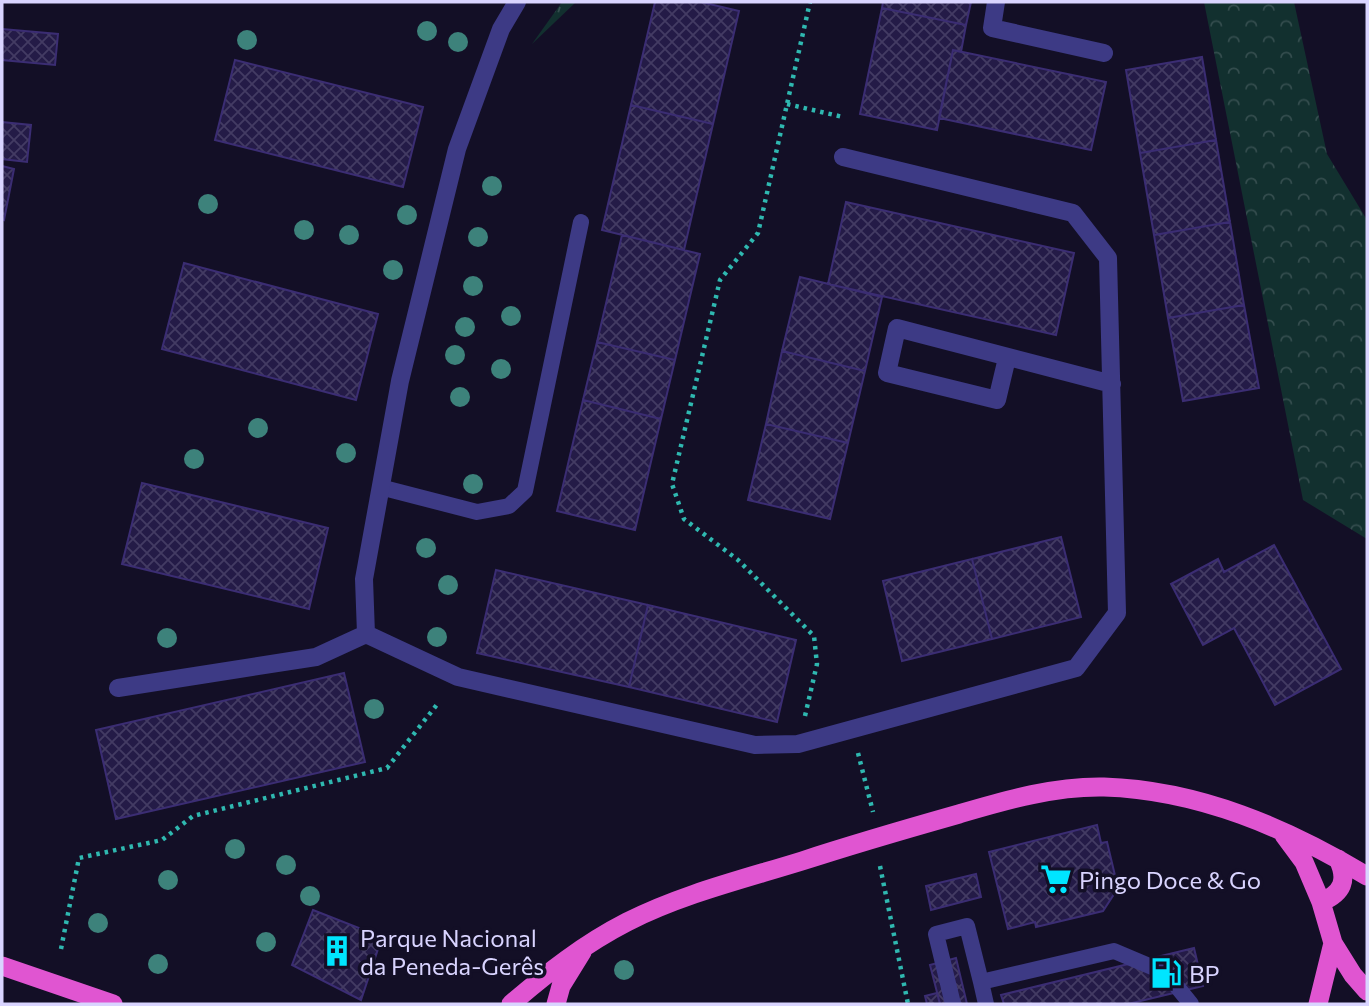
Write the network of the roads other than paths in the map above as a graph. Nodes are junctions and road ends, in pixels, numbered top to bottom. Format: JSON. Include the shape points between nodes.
{"nodes":[{"id":1,"x":517,"y":2,"type":"edge"},
{"id":2,"x":996,"y":2,"type":"edge"},
{"id":3,"x":1104,"y":53,"type":"dead end"},
{"id":4,"x":843,"y":157,"type":"dead end"},
{"id":5,"x":581,"y":222,"type":"dead end"},
{"id":6,"x":1007,"y":358,"type":"junction"},
{"id":7,"x":1112,"y":384,"type":"junction"},
{"id":8,"x":380,"y":487,"type":"junction"},
{"id":9,"x":366,"y":634,"type":"junction"},
{"id":10,"x":118,"y":688,"type":"dead end"},
{"id":11,"x":1281,"y":832,"type":"junction"},
{"id":12,"x":1338,"y":859,"type":"junction"},
{"id":13,"x":1367,"y":876,"type":"edge"},
{"id":14,"x":1321,"y":902,"type":"junction"},
{"id":15,"x":1333,"y":943,"type":"junction"},
{"id":16,"x":586,"y":945,"type":"junction"},
{"id":17,"x":2,"y":966,"type":"edge"},
{"id":18,"x":981,"y":982,"type":"junction"},
{"id":19,"x":1367,"y":991,"type":"edge"},
{"id":20,"x":113,"y":1004,"type":"edge"},
{"id":21,"x":511,"y":1004,"type":"edge"},
{"id":22,"x":556,"y":1004,"type":"edge"},
{"id":23,"x":953,"y":1004,"type":"edge"},
{"id":24,"x":986,"y":1004,"type":"edge"},
{"id":25,"x":1191,"y":1004,"type":"edge"},
{"id":26,"x":1318,"y":1004,"type":"edge"}],
"edges":[{"from":1,"to":8,"type":"street","via":[[501,29],[457,149],[400,381]]},
{"from":2,"to":3,"type":"street","via":[[992,28]]},
{"from":4,"to":7,"type":"street","via":[[1073,213],[1108,258]]},
{"from":5,"to":8,"type":"lane","via":[[525,491],[509,506],[477,512]]},
{"from":6,"to":6,"type":"street","via":[[897,328],[887,373],[998,400]]},
{"from":6,"to":7,"type":"street"},
{"from":7,"to":9,"type":"street","via":[[1117,613],[1076,668],[798,744],[755,745],[458,677]]},
{"from":8,"to":9,"type":"street","via":[[364,579]]},
{"from":9,"to":10,"type":"street","via":[[316,657]]},
{"from":11,"to":12,"type":"highway"},
{"from":11,"to":14,"type":"highway","via":[[1304,863]]},
{"from":11,"to":16,"type":"highway","via":[[1222,807],[1153,791],[1063,789],[1017,797],[877,837],[680,900],[628,921]]},
{"from":12,"to":13,"type":"highway"},
{"from":12,"to":14,"type":"highway","via":[[1344,871],[1343,884],[1333,897]]},
{"from":14,"to":15,"type":"highway"},
{"from":15,"to":19,"type":"highway"},
{"from":15,"to":26,"type":"highway"},
{"from":16,"to":21,"type":"highway"},
{"from":16,"to":22,"type":"highway","via":[[561,986]]},
{"from":17,"to":20,"type":"highway"},
{"from":18,"to":23,"type":"lane","via":[[967,926],[936,934]]},
{"from":18,"to":24,"type":"lane"},
{"from":18,"to":25,"type":"lane","via":[[1114,951],[1166,973]]}]}
